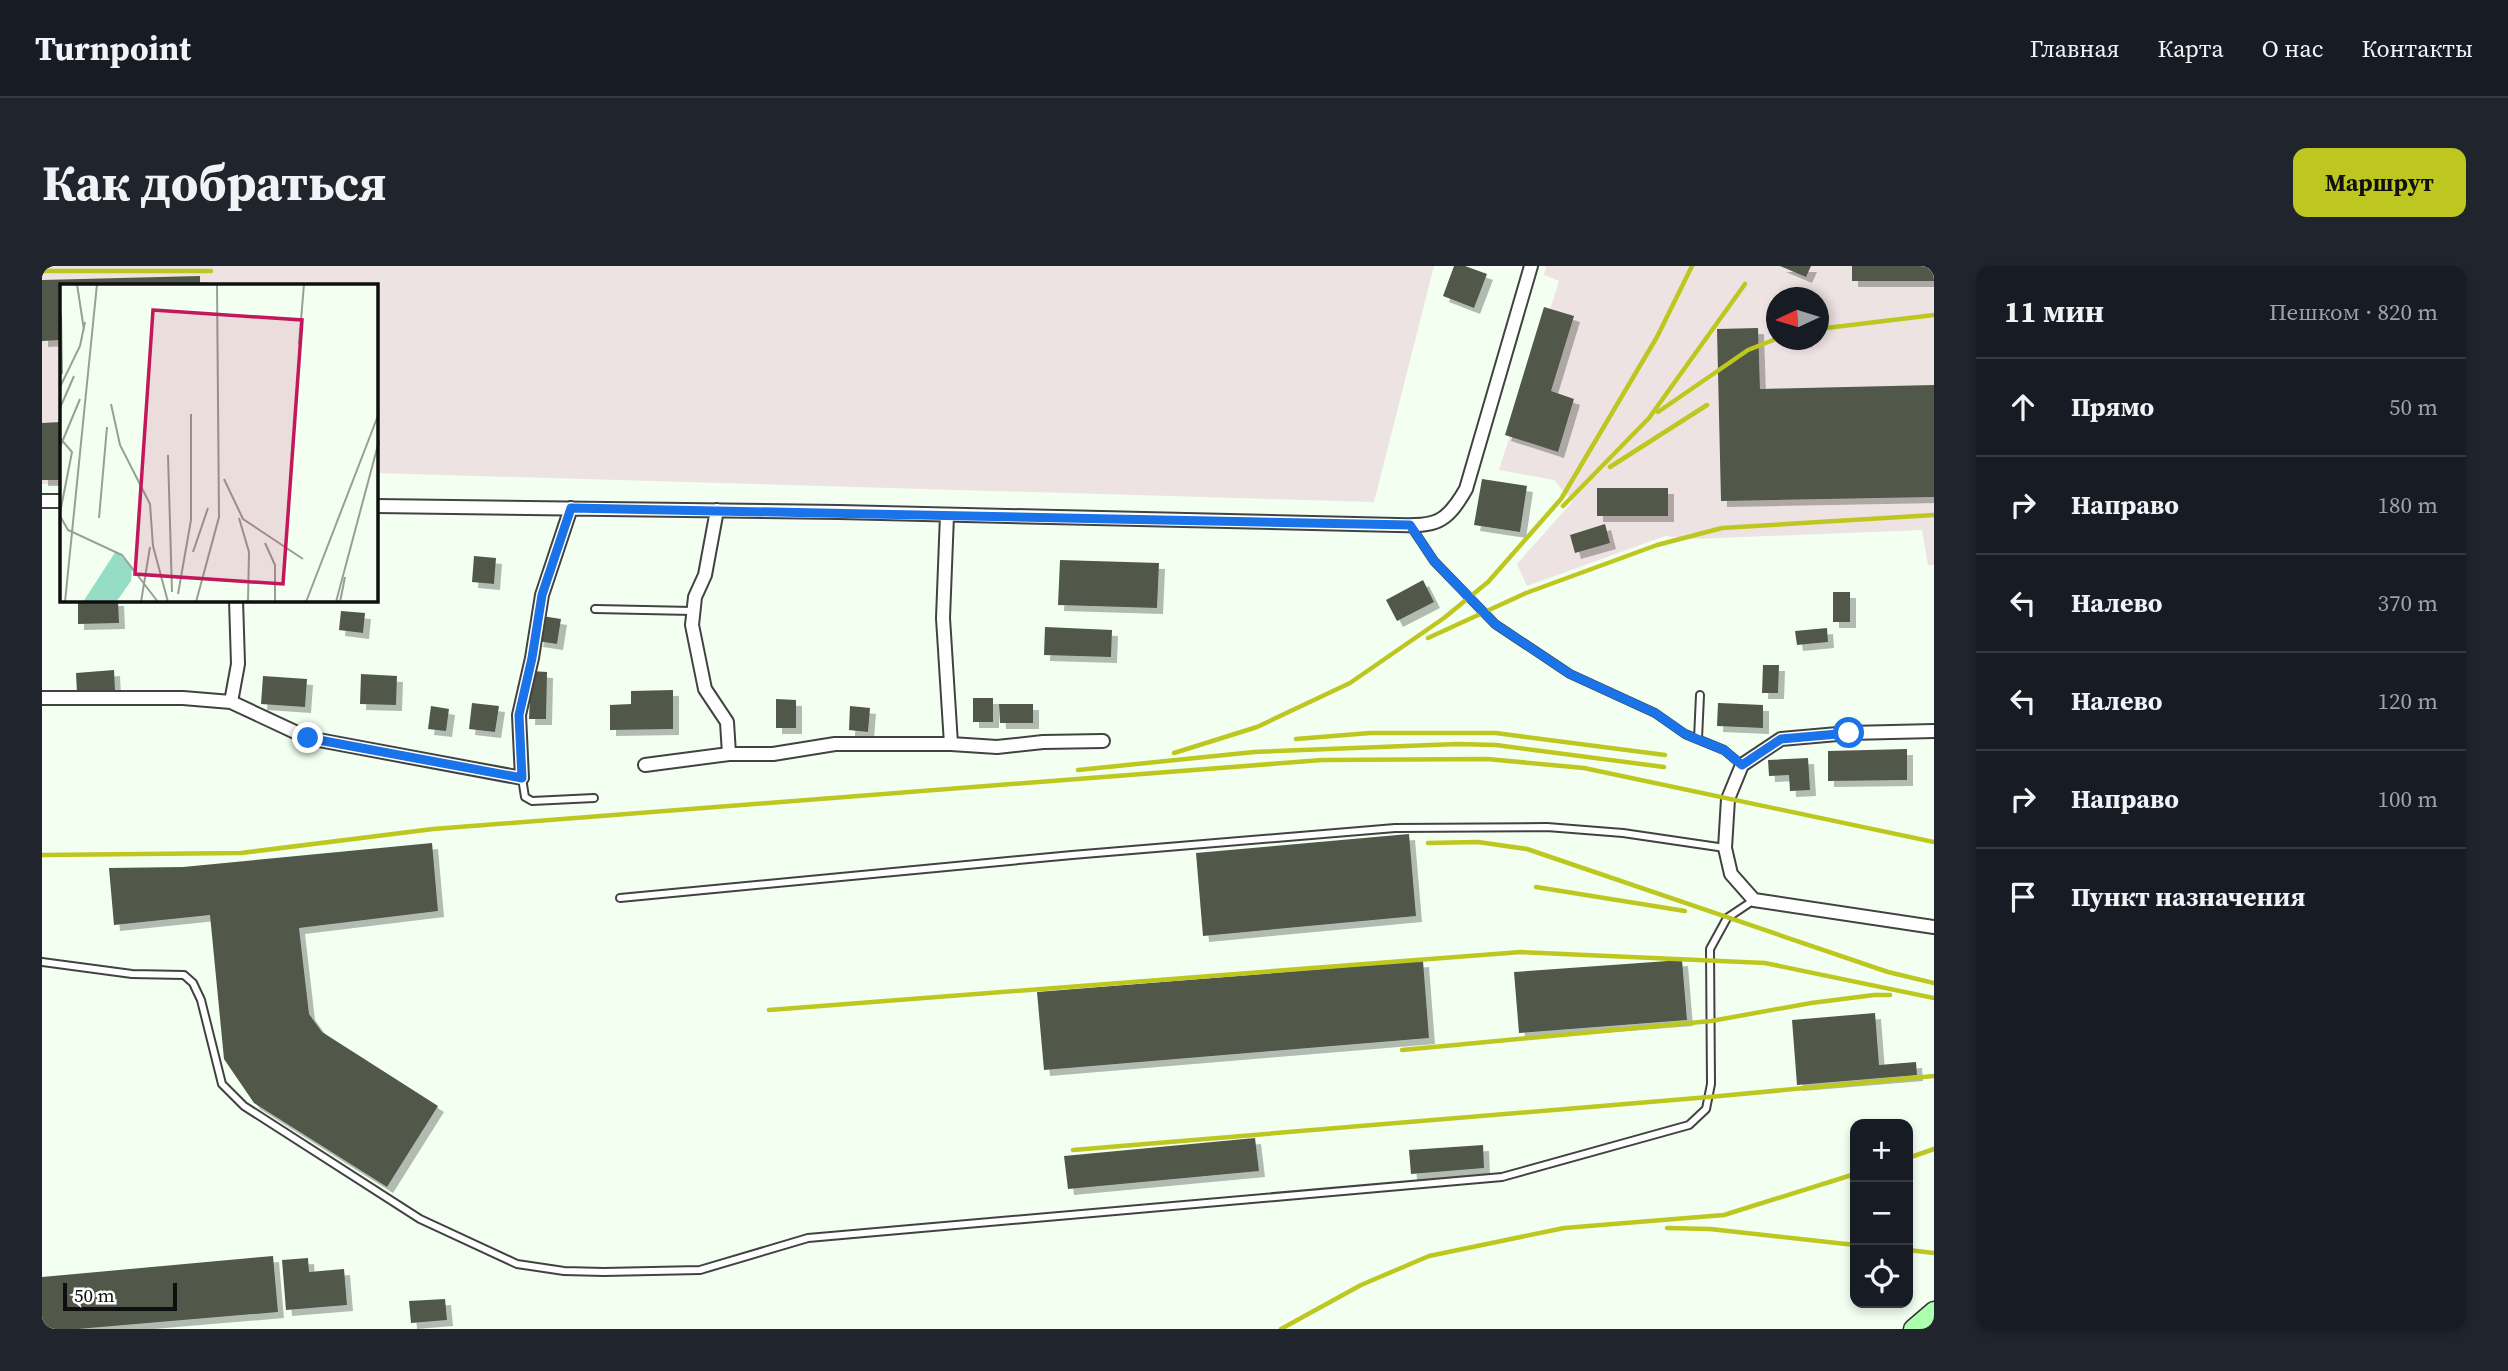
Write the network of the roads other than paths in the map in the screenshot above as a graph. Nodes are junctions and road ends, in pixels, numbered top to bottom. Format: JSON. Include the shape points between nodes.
{"nodes":[{"id":1,"x":1531,"y":266,"type":"edge"},
{"id":2,"x":42,"y":501,"type":"edge"},
{"id":3,"x":60,"y":501,"type":"edge"},
{"id":4,"x":378,"y":506,"type":"edge"},
{"id":5,"x":571,"y":508,"type":"junction"},
{"id":6,"x":717,"y":510,"type":"junction"},
{"id":7,"x":947,"y":515,"type":"junction"},
{"id":8,"x":1410,"y":525,"type":"junction"},
{"id":9,"x":236,"y":602,"type":"edge"},
{"id":10,"x":595,"y":609,"type":"dead end"},
{"id":11,"x":694,"y":611,"type":"junction"},
{"id":12,"x":1700,"y":695,"type":"dead end"},
{"id":13,"x":42,"y":698,"type":"edge"},
{"id":14,"x":231,"y":702,"type":"junction"},
{"id":15,"x":1934,"y":731,"type":"edge"},
{"id":16,"x":1698,"y":739,"type":"junction"},
{"id":17,"x":1103,"y":741,"type":"dead end"},
{"id":18,"x":951,"y":744,"type":"junction"},
{"id":19,"x":729,"y":754,"type":"junction"},
{"id":20,"x":646,"y":765,"type":"dead end"},
{"id":21,"x":1742,"y":765,"type":"junction"},
{"id":22,"x":522,"y":778,"type":"junction"},
{"id":23,"x":594,"y":798,"type":"dead end"},
{"id":24,"x":1725,"y":848,"type":"junction"},
{"id":25,"x":620,"y":898,"type":"dead end"},
{"id":26,"x":1754,"y":900,"type":"junction"},
{"id":27,"x":1934,"y":927,"type":"edge"},
{"id":28,"x":42,"y":961,"type":"edge"},
{"id":29,"x":1934,"y":1311,"type":"edge"},
{"id":30,"x":1913,"y":1329,"type":"edge"}],
"edges":[{"from":1,"to":8,"type":"street","via":[[1466,489],[1455,508],[1437,522]]},
{"from":2,"to":3,"type":"street"},
{"from":4,"to":5,"type":"street"},
{"from":5,"to":6,"type":"street"},
{"from":5,"to":22,"type":"street","via":[[542,595],[519,715]]},
{"from":6,"to":7,"type":"street"},
{"from":6,"to":11,"type":"street"},
{"from":7,"to":8,"type":"street"},
{"from":7,"to":18,"type":"street","via":[[943,618]]},
{"from":8,"to":16,"type":"lane","via":[[1434,561],[1495,624],[1570,674],[1655,713]]},
{"from":9,"to":14,"type":"street","via":[[238,664]]},
{"from":10,"to":11,"type":"lane"},
{"from":11,"to":19,"type":"street","via":[[692,625],[705,689],[727,722]]},
{"from":12,"to":16,"type":"lane"},
{"from":13,"to":14,"type":"street"},
{"from":14,"to":22,"type":"street","via":[[308,738]]},
{"from":15,"to":21,"type":"street","via":[[1781,739]]},
{"from":16,"to":21,"type":"lane","via":[[1724,750]]},
{"from":17,"to":18,"type":"street","via":[[997,747]]},
{"from":18,"to":19,"type":"street","via":[[835,744],[773,754]]},
{"from":19,"to":20,"type":"street"},
{"from":21,"to":24,"type":"street","via":[[1728,799]]},
{"from":22,"to":23,"type":"lane","via":[[525,797],[532,801]]},
{"from":24,"to":25,"type":"lane","via":[[1547,827],[1395,828]]},
{"from":24,"to":26,"type":"street","via":[[1731,874]]},
{"from":26,"to":27,"type":"street"},
{"from":26,"to":28,"type":"lane","via":[[1727,918],[1710,949],[1712,1084],[1706,1109],[1689,1125],[1502,1177],[808,1238],[700,1270],[564,1271],[517,1264],[419,1219],[244,1106],[222,1084],[201,1000],[194,983],[184,975],[132,974]]},
{"from":29,"to":30,"type":"street"}]}
